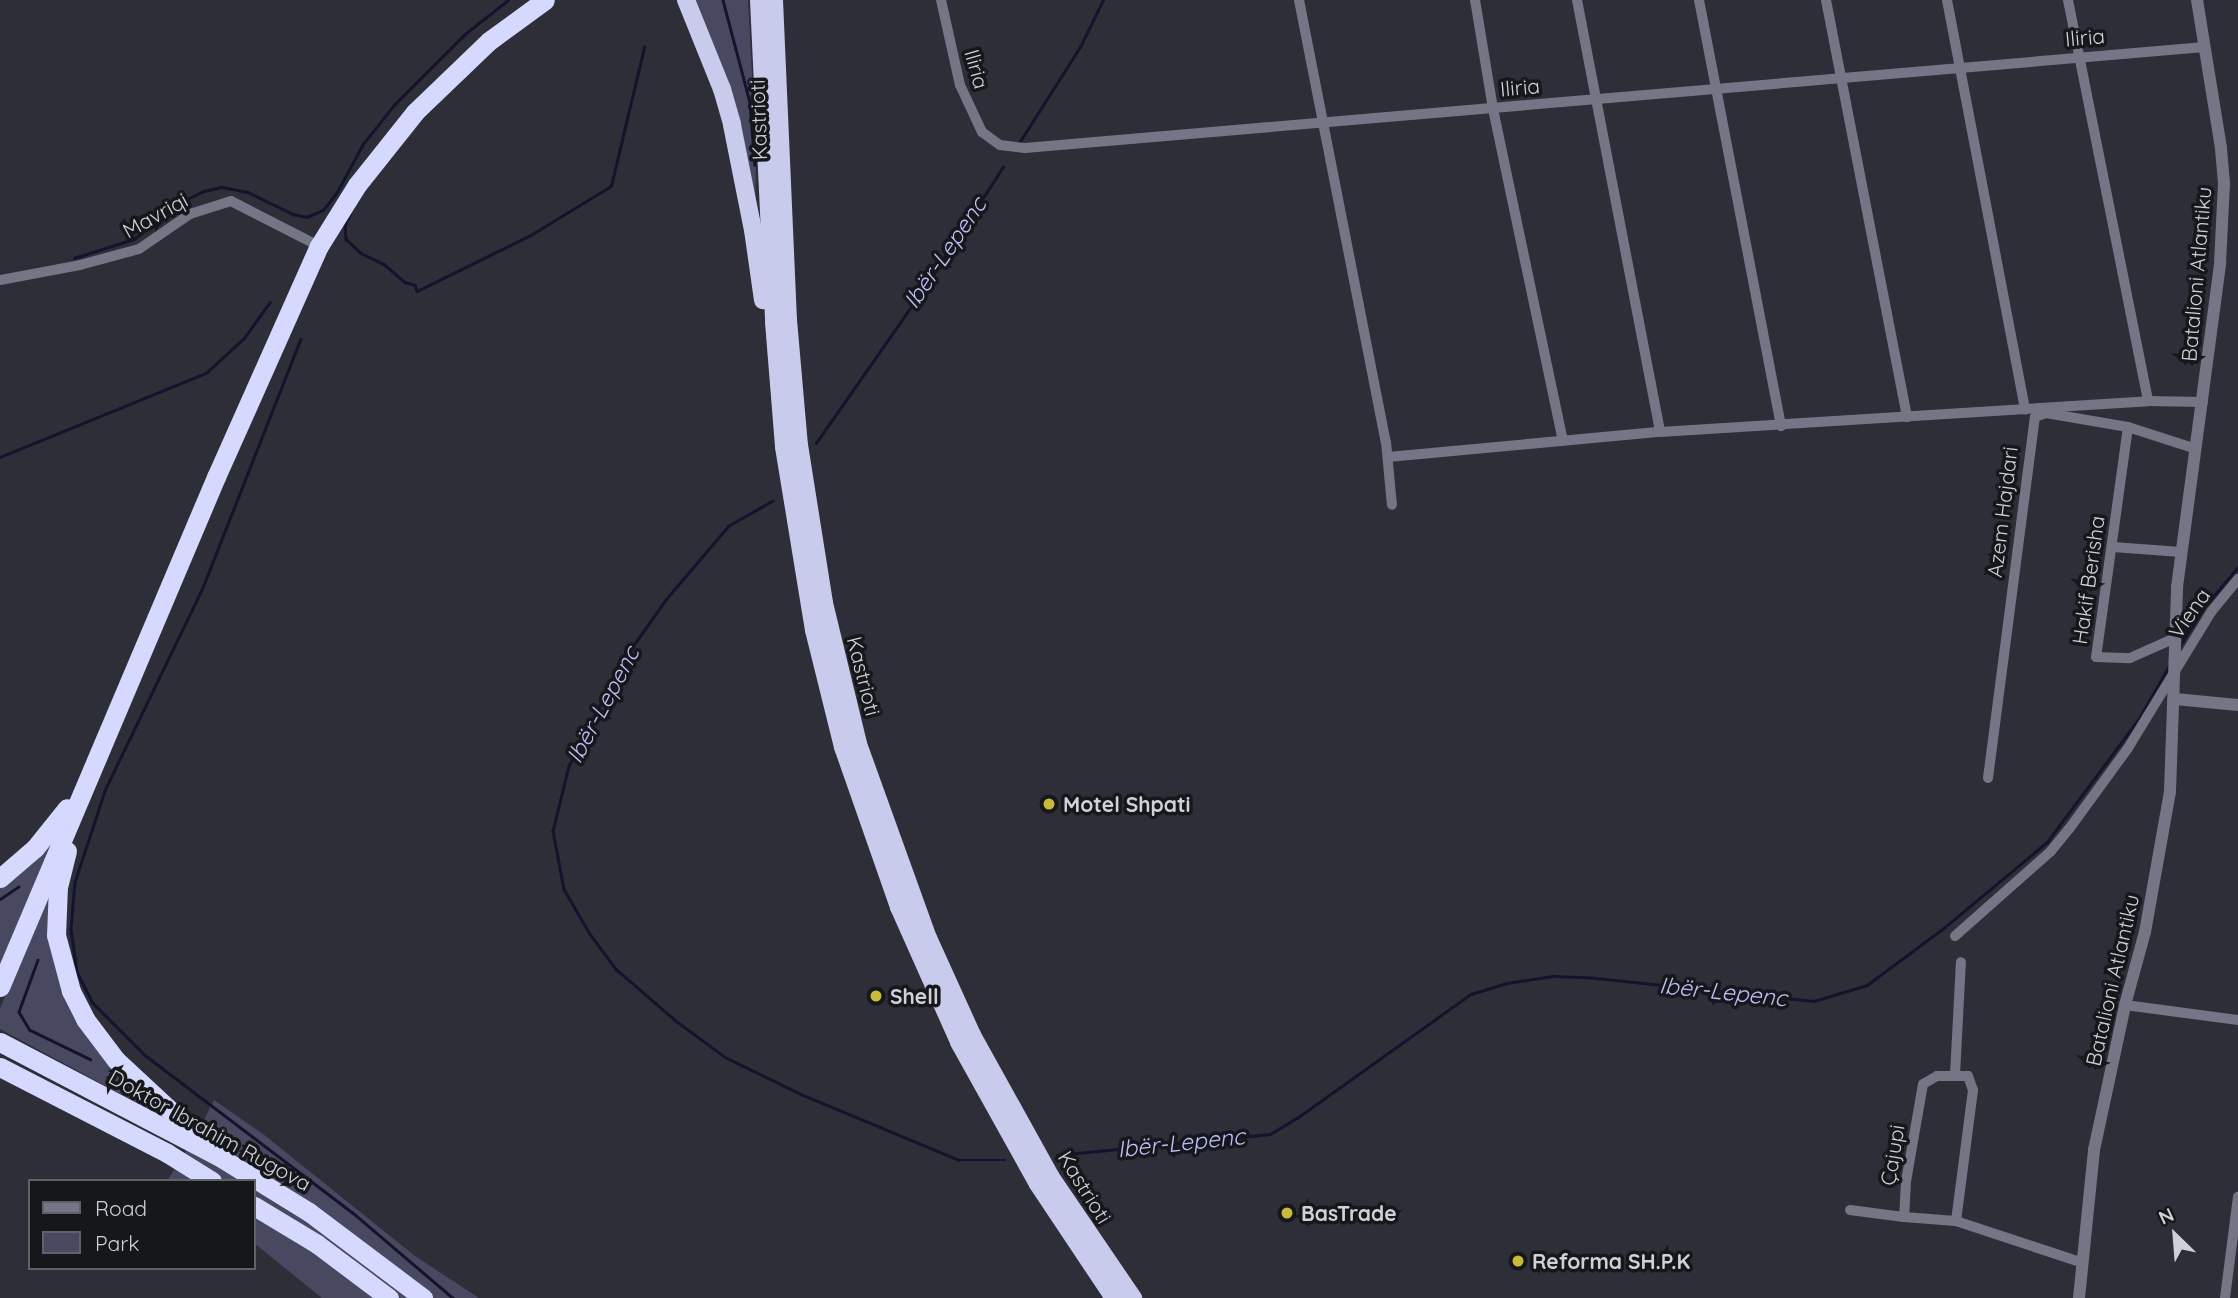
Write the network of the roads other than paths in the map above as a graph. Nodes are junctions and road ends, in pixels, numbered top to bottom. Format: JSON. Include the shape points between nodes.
{"nodes":[{"id":1,"x":545,"y":0,"type":"edge"},
{"id":2,"x":686,"y":0,"type":"edge"},
{"id":3,"x":759,"y":0,"type":"edge"},
{"id":4,"x":774,"y":0,"type":"edge"},
{"id":5,"x":941,"y":0,"type":"edge"},
{"id":6,"x":1299,"y":0,"type":"edge"},
{"id":7,"x":1475,"y":0,"type":"edge"},
{"id":8,"x":1577,"y":0,"type":"edge"},
{"id":9,"x":1699,"y":0,"type":"edge"},
{"id":10,"x":1826,"y":0,"type":"edge"},
{"id":11,"x":1947,"y":0,"type":"edge"},
{"id":12,"x":2068,"y":0,"type":"edge"},
{"id":13,"x":2197,"y":0,"type":"edge"},
{"id":14,"x":2205,"y":47,"type":"junction"},
{"id":15,"x":2079,"y":57,"type":"junction"},
{"id":16,"x":1960,"y":68,"type":"junction"},
{"id":17,"x":1841,"y":79,"type":"junction"},
{"id":18,"x":1715,"y":89,"type":"junction"},
{"id":19,"x":1596,"y":99,"type":"junction"},
{"id":20,"x":1493,"y":109,"type":"junction"},
{"id":21,"x":1324,"y":124,"type":"junction"},
{"id":22,"x":319,"y":246,"type":"junction"},
{"id":23,"x":0,"y":280,"type":"edge"},
{"id":24,"x":778,"y":389,"type":"junction"},
{"id":25,"x":2148,"y":401,"type":"junction"},
{"id":26,"x":2203,"y":402,"type":"junction"},
{"id":27,"x":2025,"y":410,"type":"junction"},
{"id":28,"x":1908,"y":417,"type":"junction"},
{"id":29,"x":1781,"y":426,"type":"junction"},
{"id":30,"x":2128,"y":427,"type":"junction"},
{"id":31,"x":1660,"y":432,"type":"junction"},
{"id":32,"x":1563,"y":441,"type":"junction"},
{"id":33,"x":2196,"y":449,"type":"junction"},
{"id":34,"x":1388,"y":457,"type":"junction"},
{"id":35,"x":1392,"y":505,"type":"dead end"},
{"id":36,"x":2112,"y":547,"type":"junction"},
{"id":37,"x":2181,"y":552,"type":"junction"},
{"id":38,"x":2238,"y":579,"type":"edge"},
{"id":39,"x":2175,"y":638,"type":"junction"},
{"id":40,"x":2175,"y":668,"type":"junction"},
{"id":41,"x":2175,"y":699,"type":"junction"},
{"id":42,"x":2238,"y":705,"type":"edge"},
{"id":43,"x":1988,"y":778,"type":"dead end"},
{"id":44,"x":84,"y":785,"type":"junction"},
{"id":45,"x":0,"y":878,"type":"edge"},
{"id":46,"x":1955,"y":936,"type":"dead end"},
{"id":47,"x":1961,"y":962,"type":"dead end"},
{"id":48,"x":0,"y":987,"type":"edge"},
{"id":49,"x":2124,"y":1005,"type":"junction"},
{"id":50,"x":2238,"y":1020,"type":"edge"},
{"id":51,"x":0,"y":1042,"type":"edge"},
{"id":52,"x":1956,"y":1056,"type":"junction"},
{"id":53,"x":0,"y":1067,"type":"edge"},
{"id":54,"x":1955,"y":1075,"type":"junction"},
{"id":55,"x":1968,"y":1076,"type":"junction"},
{"id":56,"x":218,"y":1156,"type":"junction"},
{"id":57,"x":209,"y":1179,"type":"edge"},
{"id":58,"x":255,"y":1179,"type":"edge"},
{"id":59,"x":256,"y":1179,"type":"edge"},
{"id":60,"x":2238,"y":1197,"type":"edge"},
{"id":61,"x":256,"y":1207,"type":"edge"},
{"id":62,"x":1850,"y":1210,"type":"dead end"},
{"id":63,"x":1904,"y":1217,"type":"junction"},
{"id":64,"x":1956,"y":1221,"type":"junction"},
{"id":65,"x":2082,"y":1263,"type":"junction"},
{"id":66,"x":389,"y":1298,"type":"edge"},
{"id":67,"x":423,"y":1298,"type":"edge"},
{"id":68,"x":1114,"y":1298,"type":"edge"},
{"id":69,"x":1133,"y":1298,"type":"edge"},
{"id":70,"x":2079,"y":1298,"type":"edge"},
{"id":71,"x":2225,"y":1298,"type":"edge"}],
"edges":[{"from":1,"to":22,"type":"highway","via":[[489,41],[415,112],[357,185]]},
{"from":2,"to":24,"type":"highway","via":[[719,79],[732,125]]},
{"from":3,"to":24,"type":"highway","name":"Kastrioti"},
{"from":4,"to":69,"type":"highway","name":"Kastrioti","via":[[788,320],[799,445],[828,625],[858,744],[923,926],[972,1035],[1050,1176]]},
{"from":5,"to":21,"type":"street","name":"Iliria","via":[[965,99],[982,132],[1000,145],[1041,148]]},
{"from":6,"to":21,"type":"street"},
{"from":7,"to":20,"type":"street"},
{"from":8,"to":19,"type":"street"},
{"from":9,"to":18,"type":"street"},
{"from":10,"to":17,"type":"street"},
{"from":11,"to":16,"type":"street"},
{"from":12,"to":15,"type":"street"},
{"from":13,"to":14,"type":"street","name":"Batalioni Atlantiku"},
{"from":14,"to":15,"type":"street","name":"Iliria"},
{"from":14,"to":26,"type":"street","name":"Batalioni Atlantiku","via":[[2224,183],[2219,276]]},
{"from":15,"to":16,"type":"street","name":"Iliria"},
{"from":15,"to":25,"type":"street"},
{"from":16,"to":17,"type":"street","name":"Iliria"},
{"from":16,"to":27,"type":"street"},
{"from":17,"to":18,"type":"street","name":"Iliria"},
{"from":17,"to":28,"type":"street"},
{"from":18,"to":19,"type":"street","name":"Iliria"},
{"from":18,"to":29,"type":"street"},
{"from":19,"to":20,"type":"street","name":"Iliria"},
{"from":19,"to":31,"type":"street"},
{"from":20,"to":21,"type":"street","name":"Iliria"},
{"from":20,"to":32,"type":"street"},
{"from":21,"to":34,"type":"street"},
{"from":22,"to":23,"type":"street","name":"Mavriqi","via":[[231,201],[190,214],[139,249]]},
{"from":22,"to":44,"type":"highway"},
{"from":24,"to":68,"type":"highway","name":"Kastrioti","via":[[791,506],[814,630],[843,747],[882,863],[927,973],[990,1102]]},
{"from":25,"to":26,"type":"street"},
{"from":25,"to":27,"type":"street"},
{"from":26,"to":33,"type":"street","name":"Batalioni Atlantiku"},
{"from":27,"to":28,"type":"street"},
{"from":28,"to":29,"type":"street"},
{"from":29,"to":31,"type":"street"},
{"from":30,"to":33,"type":"street","name":"Azem Hajdari"},
{"from":30,"to":36,"type":"street","name":"Hakif Berisha"},
{"from":30,"to":43,"type":"street","name":"Azem Hajdari","via":[[2046,413],[2033,420]]},
{"from":31,"to":32,"type":"street"},
{"from":32,"to":34,"type":"street"},
{"from":33,"to":37,"type":"street","name":"Batalioni Atlantiku"},
{"from":34,"to":35,"type":"street"},
{"from":36,"to":37,"type":"street"},
{"from":36,"to":39,"type":"street","name":"Hakif Berisha","via":[[2096,657],[2130,658]]},
{"from":37,"to":39,"type":"street","name":"Batalioni Atlantiku"},
{"from":38,"to":40,"type":"street","name":"Viena"},
{"from":39,"to":40,"type":"street","name":"Batalioni Atlantiku"},
{"from":40,"to":41,"type":"street","name":"Batalioni Atlantiku"},
{"from":40,"to":46,"type":"street","via":[[2128,748],[2051,851]]},
{"from":41,"to":42,"type":"street"},
{"from":41,"to":49,"type":"street","name":"Batalioni Atlantiku","via":[[2170,791],[2145,932]]},
{"from":44,"to":45,"type":"highway","via":[[34,848]]},
{"from":44,"to":48,"type":"highway"},
{"from":44,"to":56,"type":"highway","via":[[56,910],[61,963],[71,991],[85,1019],[116,1060]]},
{"from":47,"to":52,"type":"street"},
{"from":49,"to":50,"type":"street"},
{"from":49,"to":65,"type":"street","name":"Batalioni Atlantiku","via":[[2094,1150]]},
{"from":51,"to":56,"type":"highway","name":"Doktor Ibrahim Rugova"},
{"from":52,"to":54,"type":"street"},
{"from":52,"to":55,"type":"street"},
{"from":53,"to":57,"type":"highway","name":"Doktor Ibrahim Rugova"},
{"from":54,"to":55,"type":"street","name":"Çajupi"},
{"from":54,"to":63,"type":"street","name":"Çajupi","via":[[1930,1077],[1923,1084]]},
{"from":55,"to":64,"type":"street","via":[[1973,1102]]},
{"from":56,"to":58,"type":"highway","name":"Doktor Ibrahim Rugova"},
{"from":59,"to":67,"type":"highway","name":"Doktor Ibrahim Rugova","via":[[309,1212]]},
{"from":60,"to":71,"type":"street"},
{"from":61,"to":66,"type":"highway","via":[[317,1244]]},
{"from":62,"to":63,"type":"street"},
{"from":63,"to":64,"type":"street","name":"Çajupi"},
{"from":64,"to":65,"type":"street","name":"Çajupi"},
{"from":65,"to":70,"type":"street","name":"Batalioni Atlantiku"}]}
